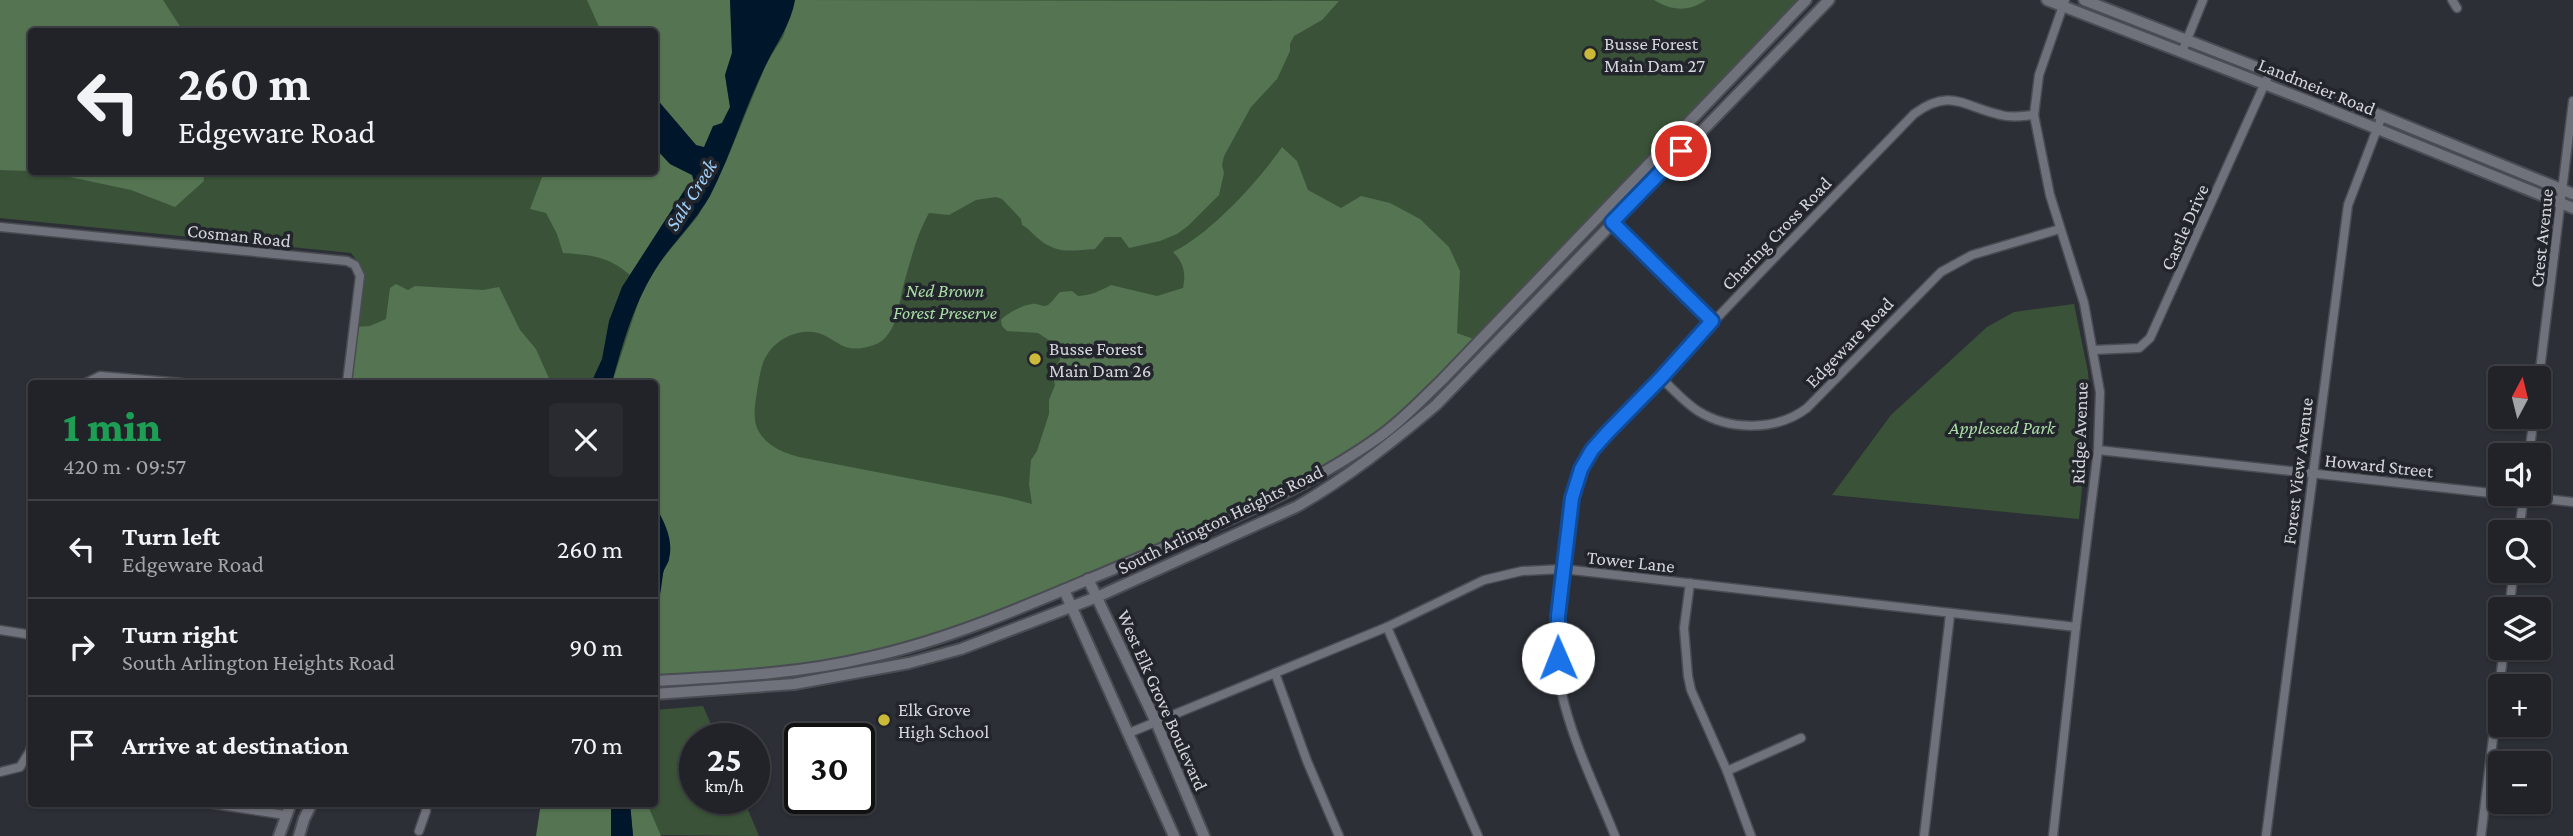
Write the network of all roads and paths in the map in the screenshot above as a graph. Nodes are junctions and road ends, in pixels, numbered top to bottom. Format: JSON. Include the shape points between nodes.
{"nodes":[{"id":1,"x":1806,"y":0,"type":"edge"},
{"id":2,"x":1829,"y":0,"type":"edge"},
{"id":3,"x":2047,"y":0,"type":"edge"},
{"id":4,"x":2084,"y":0,"type":"edge"},
{"id":5,"x":2203,"y":0,"type":"edge"},
{"id":6,"x":2064,"y":3,"type":"edge"},
{"id":7,"x":2186,"y":40,"type":"junction"},
{"id":8,"x":2182,"y":52,"type":"junction"},
{"id":9,"x":2270,"y":72,"type":"junction"},
{"id":10,"x":2266,"y":84,"type":"junction"},
{"id":11,"x":2573,"y":101,"type":"edge"},
{"id":12,"x":2034,"y":115,"type":"junction"},
{"id":13,"x":2382,"y":116,"type":"junction"},
{"id":14,"x":2377,"y":129,"type":"junction"},
{"id":15,"x":2562,"y":189,"type":"junction"},
{"id":16,"x":2573,"y":194,"type":"edge"},
{"id":17,"x":2568,"y":205,"type":"edge"},
{"id":18,"x":1612,"y":222,"type":"junction"},
{"id":19,"x":0,"y":227,"type":"edge"},
{"id":20,"x":2060,"y":229,"type":"junction"},
{"id":21,"x":1712,"y":321,"type":"junction"},
{"id":22,"x":2093,"y":350,"type":"junction"},
{"id":23,"x":2541,"y":366,"type":"edge"},
{"id":24,"x":1661,"y":378,"type":"junction"},
{"id":25,"x":92,"y":380,"type":"edge"},
{"id":26,"x":147,"y":380,"type":"edge"},
{"id":27,"x":347,"y":380,"type":"edge"},
{"id":28,"x":2098,"y":450,"type":"junction"},
{"id":29,"x":2312,"y":473,"type":"junction"},
{"id":30,"x":2488,"y":491,"type":"edge"},
{"id":31,"x":2551,"y":499,"type":"edge"},
{"id":32,"x":2573,"y":502,"type":"edge"},
{"id":33,"x":1563,"y":569,"type":"junction"},
{"id":34,"x":1088,"y":579,"type":"junction"},
{"id":35,"x":1690,"y":583,"type":"junction"},
{"id":36,"x":1064,"y":590,"type":"junction"},
{"id":37,"x":1097,"y":597,"type":"junction"},
{"id":38,"x":1072,"y":607,"type":"junction"},
{"id":39,"x":1950,"y":615,"type":"junction"},
{"id":40,"x":1387,"y":627,"type":"junction"},
{"id":41,"x":2076,"y":627,"type":"junction"},
{"id":42,"x":0,"y":630,"type":"edge"},
{"id":43,"x":28,"y":634,"type":"edge"},
{"id":44,"x":2503,"y":660,"type":"edge"},
{"id":45,"x":1275,"y":673,"type":"junction"},
{"id":46,"x":658,"y":681,"type":"edge"},
{"id":47,"x":658,"y":694,"type":"edge"},
{"id":48,"x":1156,"y":722,"type":"junction"},
{"id":49,"x":1129,"y":733,"type":"junction"},
{"id":50,"x":1801,"y":738,"type":"dead end"},
{"id":51,"x":28,"y":754,"type":"edge"},
{"id":52,"x":1727,"y":771,"type":"junction"},
{"id":53,"x":0,"y":772,"type":"edge"},
{"id":54,"x":233,"y":807,"type":"edge"},
{"id":55,"x":289,"y":807,"type":"edge"},
{"id":56,"x":310,"y":807,"type":"edge"},
{"id":57,"x":426,"y":807,"type":"edge"},
{"id":58,"x":285,"y":815,"type":"junction"},
{"id":59,"x":419,"y":831,"type":"dead end"},
{"id":60,"x":279,"y":836,"type":"edge"},
{"id":61,"x":299,"y":836,"type":"edge"},
{"id":62,"x":1174,"y":836,"type":"edge"},
{"id":63,"x":1204,"y":836,"type":"edge"},
{"id":64,"x":1339,"y":836,"type":"edge"},
{"id":65,"x":1478,"y":836,"type":"edge"},
{"id":66,"x":1615,"y":836,"type":"edge"},
{"id":67,"x":1751,"y":836,"type":"edge"},
{"id":68,"x":1924,"y":836,"type":"edge"},
{"id":69,"x":2053,"y":836,"type":"edge"},
{"id":70,"x":2266,"y":836,"type":"edge"},
{"id":71,"x":2481,"y":836,"type":"edge"}],
"edges":[{"from":1,"to":34,"type":"main road","name":"South Arlington Heights Road","via":[[1403,417],[1356,452],[1284,492]]},
{"from":2,"to":18,"type":"main road","name":"South Arlington Heights Road"},
{"from":3,"to":6,"type":"main road","name":"Landmeier Road"},
{"from":4,"to":7,"type":"main road","name":"Landmeier Road"},
{"from":5,"to":7,"type":"street"},
{"from":6,"to":8,"type":"main road","name":"Landmeier Road"},
{"from":6,"to":12,"type":"street","name":"Ridge Avenue","via":[[2039,75]]},
{"from":7,"to":8,"type":"street"},
{"from":7,"to":9,"type":"main road","name":"Landmeier Road"},
{"from":8,"to":10,"type":"main road","name":"Landmeier Road"},
{"from":9,"to":10,"type":"street","name":"Castle Drive"},
{"from":9,"to":13,"type":"main road","name":"Landmeier Road"},
{"from":10,"to":14,"type":"main road","name":"Landmeier Road"},
{"from":10,"to":22,"type":"street","name":"Castle Drive","via":[[2150,338],[2139,348]]},
{"from":11,"to":15,"type":"street","name":"Crest Avenue"},
{"from":12,"to":20,"type":"street","name":"Ridge Avenue"},
{"from":12,"to":21,"type":"street","name":"Charing Cross Road","via":[[2008,117],[1954,100],[1928,104]]},
{"from":13,"to":14,"type":"street","name":"Forest View Avenue"},
{"from":13,"to":15,"type":"main road","name":"Landmeier Road"},
{"from":14,"to":17,"type":"main road","name":"Landmeier Road"},
{"from":14,"to":29,"type":"street","name":"Forest View Avenue","via":[[2348,205]]},
{"from":15,"to":16,"type":"main road","name":"Landmeier Road"},
{"from":15,"to":17,"type":"street","name":"Crest Avenue"},
{"from":17,"to":23,"type":"street","name":"Crest Avenue"},
{"from":18,"to":21,"type":"street"},
{"from":18,"to":37,"type":"main road","name":"South Arlington Heights Road","via":[[1436,405],[1369,460],[1296,506]]},
{"from":19,"to":27,"type":"street","name":"Cosman Road","via":[[347,261],[360,276]]},
{"from":20,"to":22,"type":"street","name":"Ridge Avenue","via":[[2084,303]]},
{"from":20,"to":24,"type":"street","name":"Edgeware Road","via":[[1972,255],[1941,272],[1807,408],[1785,422],[1760,426],[1713,418],[1689,405]]},
{"from":21,"to":24,"type":"street","name":"Charing Cross Road"},
{"from":22,"to":28,"type":"street","name":"Ridge Avenue","via":[[2100,392]]},
{"from":24,"to":33,"type":"street","name":"Charing Cross Road","via":[[1592,450],[1581,469],[1572,498]]},
{"from":25,"to":26,"type":"street","via":[[100,376]]},
{"from":28,"to":29,"type":"street","name":"Howard Street"},
{"from":28,"to":41,"type":"street","name":"Ridge Avenue"},
{"from":29,"to":30,"type":"street","name":"Howard Street"},
{"from":29,"to":70,"type":"street","name":"Forest View Avenue"},
{"from":31,"to":32,"type":"street","name":"Howard Street"},
{"from":33,"to":35,"type":"street","name":"Tower Lane"},
{"from":33,"to":40,"type":"street","name":"Tower Lane","via":[[1522,571],[1484,580]]},
{"from":33,"to":66,"type":"street","name":"Charing Cross Road","via":[[1556,641],[1561,690],[1574,736]]},
{"from":34,"to":36,"type":"main road","name":"South Arlington Heights Road"},
{"from":34,"to":37,"type":"main road","name":"West Elk Grove Boulevard"},
{"from":35,"to":39,"type":"street","name":"Tower Lane"},
{"from":35,"to":52,"type":"street","via":[[1684,628],[1688,676]]},
{"from":36,"to":38,"type":"main road"},
{"from":36,"to":46,"type":"main road","name":"South Arlington Heights Road","via":[[960,630],[868,658],[791,672]]},
{"from":37,"to":38,"type":"main road","name":"South Arlington Heights Road"},
{"from":37,"to":48,"type":"main road","name":"West Elk Grove Boulevard"},
{"from":38,"to":47,"type":"main road","name":"South Arlington Heights Road","via":[[961,649],[909,663],[794,684]]},
{"from":38,"to":49,"type":"main road"},
{"from":39,"to":41,"type":"street","name":"Tower Lane"},
{"from":39,"to":68,"type":"street"},
{"from":40,"to":45,"type":"street","name":"Tower Lane"},
{"from":40,"to":65,"type":"street"},
{"from":41,"to":69,"type":"street","name":"Ridge Avenue"},
{"from":42,"to":43,"type":"street"},
{"from":44,"to":71,"type":"street"},
{"from":45,"to":48,"type":"street","name":"Tower Lane"},
{"from":45,"to":64,"type":"street"},
{"from":48,"to":49,"type":"street","name":"Tower Lane"},
{"from":48,"to":63,"type":"main road","name":"West Elk Grove Boulevard"},
{"from":49,"to":62,"type":"main road"},
{"from":50,"to":52,"type":"street"},
{"from":51,"to":53,"type":"street","via":[[20,768]]},
{"from":52,"to":67,"type":"street"},
{"from":54,"to":58,"type":"street"},
{"from":55,"to":58,"type":"main road"},
{"from":56,"to":61,"type":"main road"},
{"from":57,"to":59,"type":"street"},
{"from":58,"to":60,"type":"main road"}]}
